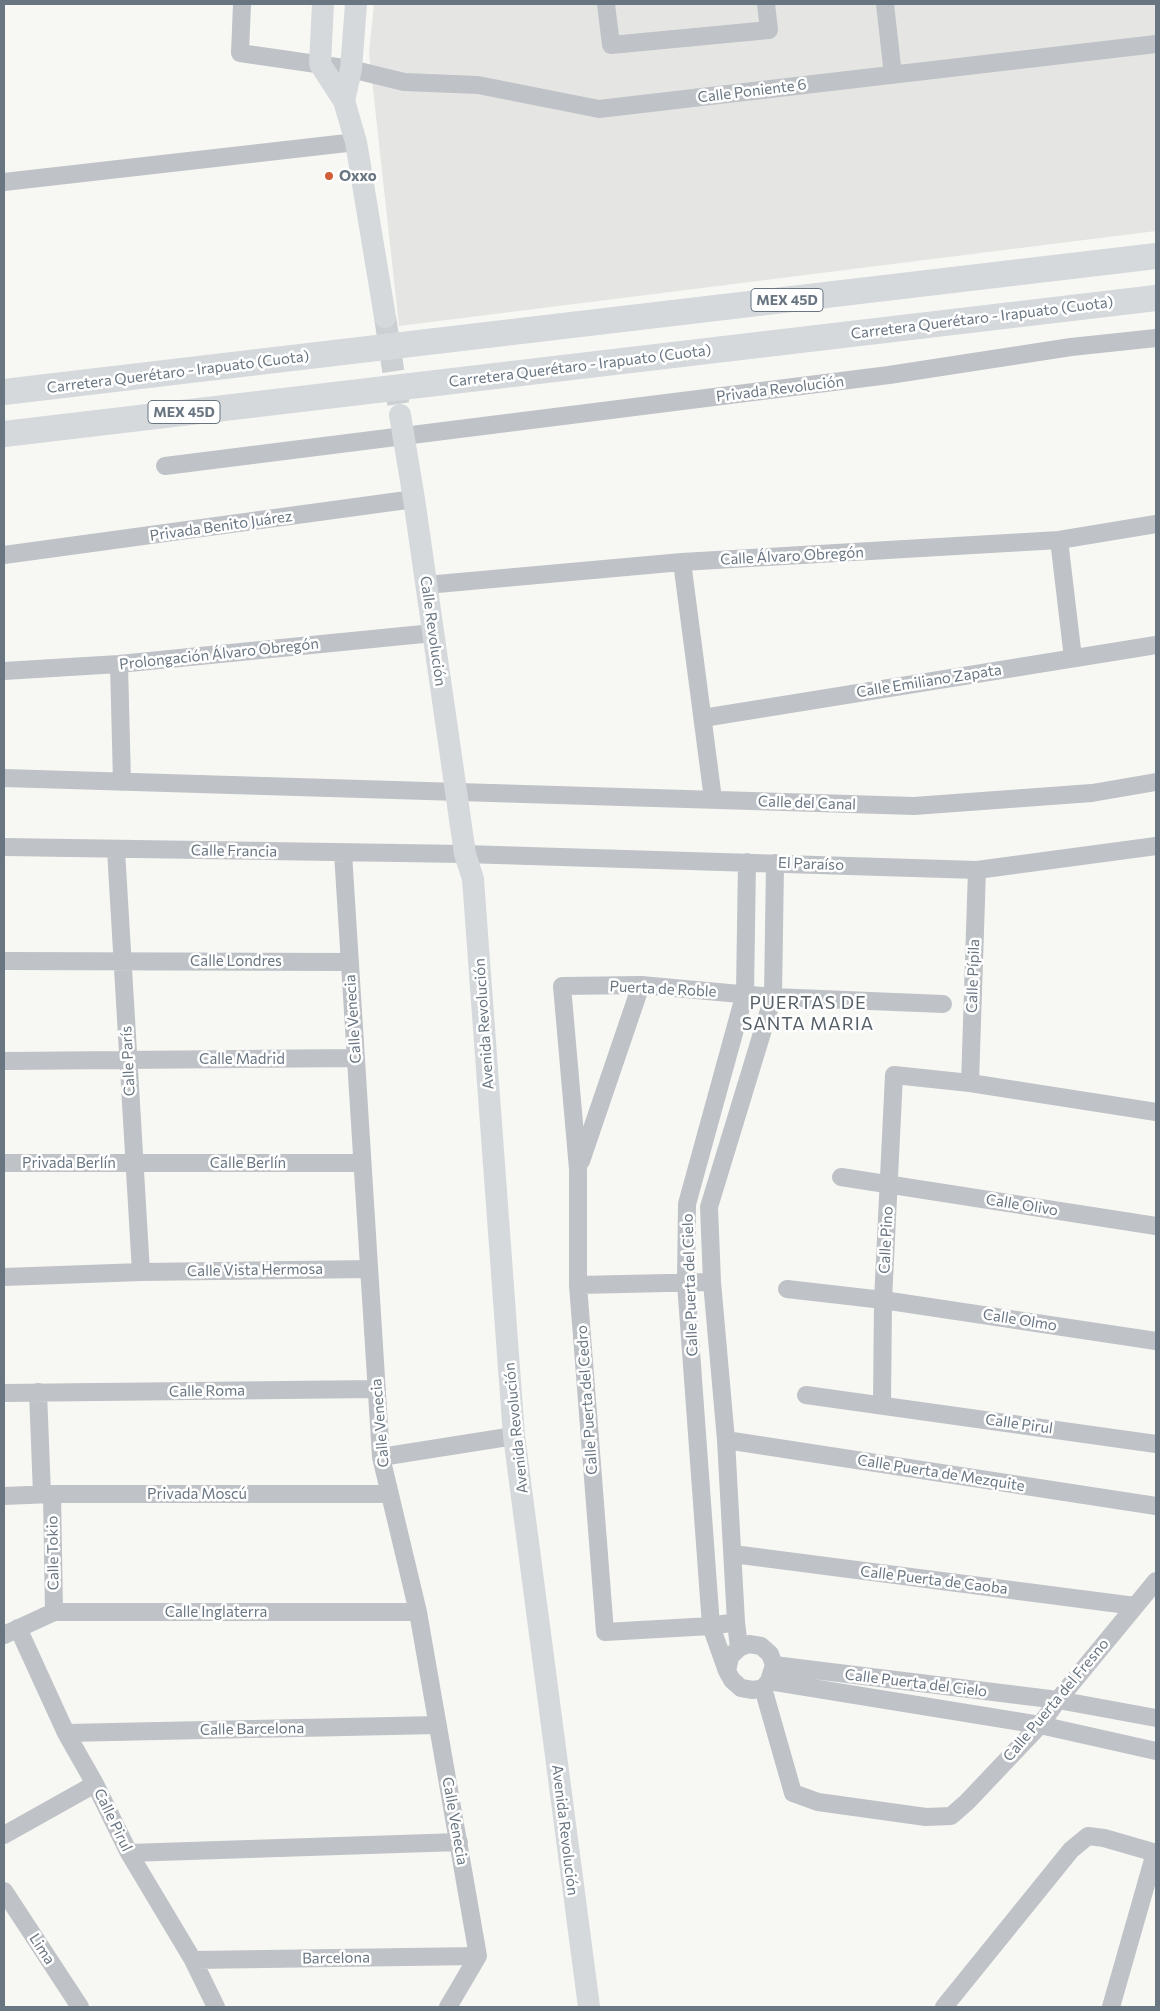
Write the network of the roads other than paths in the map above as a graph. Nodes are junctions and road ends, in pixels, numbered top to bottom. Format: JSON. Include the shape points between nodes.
{"nodes":[{"id":1,"x":242,"y":4,"type":"edge"},
{"id":2,"x":323,"y":4,"type":"edge"},
{"id":3,"x":356,"y":4,"type":"edge"},
{"id":4,"x":606,"y":4,"type":"edge"},
{"id":5,"x":766,"y":4,"type":"edge"},
{"id":6,"x":885,"y":4,"type":"edge"},
{"id":7,"x":1156,"y":44,"type":"edge"},
{"id":8,"x":320,"y":64,"type":"junction"},
{"id":9,"x":351,"y":69,"type":"junction"},
{"id":10,"x":893,"y":75,"type":"junction"},
{"id":11,"x":344,"y":101,"type":"junction"},
{"id":12,"x":356,"y":142,"type":"junction"},
{"id":13,"x":4,"y":182,"type":"edge"},
{"id":14,"x":1156,"y":256,"type":"edge"},
{"id":15,"x":1156,"y":298,"type":"edge"},
{"id":16,"x":385,"y":317,"type":"tunnel mouth"},
{"id":17,"x":1156,"y":338,"type":"edge"},
{"id":18,"x":4,"y":392,"type":"edge"},
{"id":19,"x":401,"y":425,"type":"junction"},
{"id":20,"x":4,"y":434,"type":"edge"},
{"id":21,"x":165,"y":466,"type":"dead end"},
{"id":22,"x":414,"y":499,"type":"junction"},
{"id":23,"x":1156,"y":524,"type":"edge"},
{"id":24,"x":1059,"y":540,"type":"junction"},
{"id":25,"x":4,"y":555,"type":"edge"},
{"id":26,"x":682,"y":562,"type":"junction"},
{"id":27,"x":426,"y":585,"type":"junction"},
{"id":28,"x":433,"y":633,"type":"junction"},
{"id":29,"x":1156,"y":645,"type":"edge"},
{"id":30,"x":1073,"y":658,"type":"junction"},
{"id":31,"x":119,"y":664,"type":"junction"},
{"id":32,"x":4,"y":671,"type":"edge"},
{"id":33,"x":703,"y":718,"type":"junction"},
{"id":34,"x":4,"y":778,"type":"edge"},
{"id":35,"x":122,"y":782,"type":"junction"},
{"id":36,"x":1156,"y":782,"type":"edge"},
{"id":37,"x":457,"y":797,"type":"junction"},
{"id":38,"x":713,"y":800,"type":"junction"},
{"id":39,"x":1156,"y":846,"type":"edge"},
{"id":40,"x":4,"y":847,"type":"edge"},
{"id":41,"x":116,"y":850,"type":"junction"},
{"id":42,"x":465,"y":851,"type":"junction"},
{"id":43,"x":343,"y":853,"type":"junction"},
{"id":44,"x":747,"y":862,"type":"junction"},
{"id":45,"x":774,"y":863,"type":"junction"},
{"id":46,"x":976,"y":870,"type":"junction"},
{"id":47,"x":122,"y":960,"type":"junction"},
{"id":48,"x":4,"y":961,"type":"edge"},
{"id":49,"x":350,"y":962,"type":"junction"},
{"id":50,"x":641,"y":985,"type":"junction"},
{"id":51,"x":562,"y":986,"type":"joint"},
{"id":52,"x":745,"y":993,"type":"junction"},
{"id":53,"x":774,"y":997,"type":"junction"},
{"id":54,"x":943,"y":1004,"type":"dead end"},
{"id":55,"x":356,"y":1058,"type":"junction"},
{"id":56,"x":128,"y":1060,"type":"junction"},
{"id":57,"x":4,"y":1061,"type":"edge"},
{"id":58,"x":970,"y":1083,"type":"junction"},
{"id":59,"x":1156,"y":1112,"type":"edge"},
{"id":60,"x":4,"y":1163,"type":"edge"},
{"id":61,"x":134,"y":1163,"type":"junction"},
{"id":62,"x":362,"y":1163,"type":"junction"},
{"id":63,"x":578,"y":1169,"type":"junction"},
{"id":64,"x":841,"y":1177,"type":"dead end"},
{"id":65,"x":889,"y":1184,"type":"junction"},
{"id":66,"x":1156,"y":1226,"type":"edge"},
{"id":67,"x":369,"y":1269,"type":"junction"},
{"id":68,"x":141,"y":1272,"type":"junction"},
{"id":69,"x":4,"y":1277,"type":"edge"},
{"id":70,"x":712,"y":1282,"type":"junction"},
{"id":71,"x":686,"y":1283,"type":"junction"},
{"id":72,"x":578,"y":1285,"type":"junction"},
{"id":73,"x":787,"y":1289,"type":"dead end"},
{"id":74,"x":883,"y":1300,"type":"junction"},
{"id":75,"x":1156,"y":1341,"type":"edge"},
{"id":76,"x":377,"y":1389,"type":"junction"},
{"id":77,"x":38,"y":1392,"type":"junction"},
{"id":78,"x":4,"y":1393,"type":"edge"},
{"id":79,"x":806,"y":1394,"type":"dead end"},
{"id":80,"x":882,"y":1405,"type":"junction"},
{"id":81,"x":514,"y":1436,"type":"junction"},
{"id":82,"x":726,"y":1440,"type":"junction"},
{"id":83,"x":1156,"y":1444,"type":"edge"},
{"id":84,"x":381,"y":1457,"type":"junction"},
{"id":85,"x":47,"y":1494,"type":"junction"},
{"id":86,"x":390,"y":1494,"type":"junction"},
{"id":87,"x":4,"y":1496,"type":"edge"},
{"id":88,"x":1156,"y":1506,"type":"edge"},
{"id":89,"x":733,"y":1554,"type":"junction"},
{"id":90,"x":1156,"y":1581,"type":"edge"},
{"id":91,"x":1135,"y":1606,"type":"junction"},
{"id":92,"x":54,"y":1612,"type":"junction"},
{"id":93,"x":418,"y":1612,"type":"junction"},
{"id":94,"x":736,"y":1622,"type":"junction"},
{"id":95,"x":711,"y":1626,"type":"junction"},
{"id":96,"x":11,"y":1632,"type":"edge"},
{"id":97,"x":739,"y":1648,"type":"junction"},
{"id":98,"x":727,"y":1671,"type":"junction"},
{"id":99,"x":769,"y":1678,"type":"junction"},
{"id":100,"x":1058,"y":1700,"type":"junction"},
{"id":101,"x":1156,"y":1718,"type":"edge"},
{"id":102,"x":1040,"y":1724,"type":"junction"},
{"id":103,"x":438,"y":1725,"type":"junction"},
{"id":104,"x":66,"y":1733,"type":"junction"},
{"id":105,"x":1156,"y":1751,"type":"edge"},
{"id":106,"x":95,"y":1784,"type":"junction"},
{"id":107,"x":4,"y":1835,"type":"edge"},
{"id":108,"x":459,"y":1842,"type":"junction"},
{"id":109,"x":1155,"y":1853,"type":"edge"},
{"id":110,"x":129,"y":1854,"type":"junction"},
{"id":111,"x":4,"y":1890,"type":"edge"},
{"id":112,"x":478,"y":1956,"type":"junction"},
{"id":113,"x":193,"y":1960,"type":"junction"},
{"id":114,"x":213,"y":2006,"type":"edge"},
{"id":115,"x":80,"y":2007,"type":"edge"},
{"id":116,"x":448,"y":2007,"type":"edge"},
{"id":117,"x":589,"y":2007,"type":"edge"},
{"id":118,"x":944,"y":2007,"type":"edge"},
{"id":119,"x":1111,"y":2007,"type":"edge"}],
"edges":[{"from":1,"to":8,"type":"street","name":"Calle Poniente 6","via":[[240,54]]},
{"from":2,"to":8,"type":"main road"},
{"from":3,"to":9,"type":"main road"},
{"from":4,"to":5,"type":"street","via":[[611,45],[769,30]]},
{"from":6,"to":10,"type":"street"},
{"from":7,"to":10,"type":"street","name":"Calle Poniente 6"},
{"from":8,"to":9,"type":"street","name":"Calle Poniente 6"},
{"from":8,"to":11,"type":"main road"},
{"from":9,"to":10,"type":"street","name":"Calle Poniente 6","via":[[404,82],[478,85],[599,109]]},
{"from":9,"to":11,"type":"main road"},
{"from":11,"to":12,"type":"main road"},
{"from":12,"to":13,"type":"street"},
{"from":12,"to":16,"type":"main road"},
{"from":14,"to":18,"type":"highway","name":"Carretera Querétaro - Irapuato (Cuota)","number":"MEX 45D"},
{"from":15,"to":20,"type":"highway","name":"Carretera Querétaro - Irapuato (Cuota)","number":"MEX 45D"},
{"from":17,"to":19,"type":"street","name":"Privada Revolución","via":[[1071,346],[889,375]]},
{"from":19,"to":21,"type":"street","name":"Privada Revolución"},
{"from":19,"to":22,"type":"main road","name":"Calle Revolución"},
{"from":22,"to":25,"type":"street","name":"Privada Benito Juárez"},
{"from":22,"to":27,"type":"main road","name":"Calle Revolución"},
{"from":23,"to":24,"type":"street","name":"Calle Álvaro Obregón"},
{"from":24,"to":26,"type":"street","name":"Calle Álvaro Obregón"},
{"from":24,"to":30,"type":"street"},
{"from":26,"to":27,"type":"street","name":"Calle Álvaro Obregón"},
{"from":26,"to":33,"type":"street"},
{"from":27,"to":28,"type":"main road","name":"Calle Revolución"},
{"from":28,"to":31,"type":"street","name":"Prolongación Álvaro Obregón"},
{"from":28,"to":37,"type":"main road","name":"Calle Revolución"},
{"from":29,"to":30,"type":"street","name":"Calle Emiliano Zapata"},
{"from":30,"to":33,"type":"street","name":"Calle Emiliano Zapata"},
{"from":31,"to":32,"type":"street","name":"Prolongación Álvaro Obregón"},
{"from":31,"to":35,"type":"street"},
{"from":33,"to":38,"type":"street"},
{"from":34,"to":35,"type":"street"},
{"from":35,"to":37,"type":"street"},
{"from":36,"to":38,"type":"street","name":"Calle del Canal","via":[[1092,793],[914,806]]},
{"from":37,"to":38,"type":"street","name":"Calle del Canal"},
{"from":37,"to":42,"type":"main road","name":"Calle Revolución"},
{"from":39,"to":46,"type":"street","name":"El Paraíso"},
{"from":40,"to":41,"type":"street","name":"Calle Francia"},
{"from":41,"to":43,"type":"street","name":"Calle Francia"},
{"from":41,"to":47,"type":"street","name":"Calle París"},
{"from":42,"to":43,"type":"street","name":"Calle Francia"},
{"from":42,"to":44,"type":"street","name":"El Paraíso"},
{"from":42,"to":81,"type":"main road","name":"Avenida Revolución","via":[[473,879]]},
{"from":43,"to":49,"type":"street","name":"Calle Venecia"},
{"from":44,"to":45,"type":"street","name":"El Paraíso"},
{"from":44,"to":52,"type":"street","name":"Calle Puerta del Cielo"},
{"from":45,"to":46,"type":"street","name":"El Paraíso"},
{"from":45,"to":53,"type":"street","name":"Calle Puerta del Cielo"},
{"from":46,"to":58,"type":"street","name":"Calle Pípila"},
{"from":47,"to":48,"type":"street","name":"Calle Londres"},
{"from":47,"to":49,"type":"street","name":"Calle Londres"},
{"from":47,"to":56,"type":"street","name":"Calle París"},
{"from":49,"to":55,"type":"street","name":"Calle Venecia"},
{"from":50,"to":51,"type":"street","name":"Puerta de Roble"},
{"from":50,"to":52,"type":"street","name":"Puerta de Roble"},
{"from":50,"to":63,"type":"street","name":"Calle Puerta del Cedro"},
{"from":51,"to":63,"type":"street","name":"Calle Puerta del Cedro"},
{"from":52,"to":53,"type":"street","name":"Puerta de Roble"},
{"from":52,"to":71,"type":"street","name":"Calle Puerta del Cielo","via":[[687,1204]]},
{"from":53,"to":54,"type":"street","name":"Puerta de Roble"},
{"from":53,"to":70,"type":"street","name":"Calle Puerta del Cielo","via":[[709,1207]]},
{"from":55,"to":56,"type":"street","name":"Calle Madrid"},
{"from":55,"to":62,"type":"street","name":"Calle Venecia"},
{"from":56,"to":57,"type":"street","name":"Calle Madrid"},
{"from":56,"to":61,"type":"street","name":"Calle París"},
{"from":58,"to":59,"type":"street"},
{"from":58,"to":65,"type":"street","name":"Calle Pino","via":[[894,1075]]},
{"from":60,"to":61,"type":"street","name":"Privada Berlín"},
{"from":61,"to":62,"type":"street","name":"Calle Berlín"},
{"from":61,"to":68,"type":"street","name":"Calle París"},
{"from":62,"to":67,"type":"street","name":"Calle Venecia"},
{"from":63,"to":72,"type":"street","name":"Calle Puerta del Cedro"},
{"from":64,"to":65,"type":"street","name":"Calle Olivo"},
{"from":65,"to":66,"type":"street","name":"Calle Olivo"},
{"from":65,"to":74,"type":"street","name":"Calle Pino"},
{"from":67,"to":68,"type":"street","name":"Calle Vista Hermosa"},
{"from":67,"to":76,"type":"street","name":"Calle Venecia"},
{"from":68,"to":69,"type":"street","name":"Calle Vista Hermosa"},
{"from":70,"to":71,"type":"street"},
{"from":70,"to":82,"type":"street","name":"Calle Puerta del Cielo"},
{"from":71,"to":72,"type":"street"},
{"from":71,"to":95,"type":"street","name":"Calle Puerta del Cielo"},
{"from":72,"to":95,"type":"street","name":"Calle Puerta del Cedro","via":[[605,1632]]},
{"from":73,"to":74,"type":"street","name":"Calle Olmo"},
{"from":74,"to":75,"type":"street","name":"Calle Olmo"},
{"from":74,"to":80,"type":"street","name":"Calle Pino"},
{"from":76,"to":77,"type":"street","name":"Calle Roma"},
{"from":76,"to":84,"type":"street","name":"Calle Venecia"},
{"from":77,"to":78,"type":"street","name":"Calle Roma"},
{"from":77,"to":85,"type":"street","name":"Calle Tokio"},
{"from":79,"to":80,"type":"street","name":"Calle Pirul"},
{"from":80,"to":83,"type":"street","name":"Calle Pirul"},
{"from":81,"to":84,"type":"street"},
{"from":81,"to":117,"type":"main road","name":"Avenida Revolución"},
{"from":82,"to":88,"type":"street","name":"Calle Puerta de Mezquite"},
{"from":82,"to":89,"type":"street","name":"Calle Puerta del Cielo"},
{"from":84,"to":86,"type":"street","name":"Calle Venecia"},
{"from":85,"to":86,"type":"street","name":"Privada Moscú"},
{"from":85,"to":87,"type":"street","name":"Privada Moscú"},
{"from":85,"to":92,"type":"street","name":"Calle Tokio"},
{"from":86,"to":93,"type":"street","name":"Calle Venecia"},
{"from":89,"to":91,"type":"street","name":"Calle Puerta de Caoba"},
{"from":89,"to":94,"type":"street","name":"Calle Puerta del Cielo"},
{"from":90,"to":91,"type":"street","name":"Calle Puerta del Fresno"},
{"from":91,"to":100,"type":"street","name":"Calle Puerta del Fresno"},
{"from":92,"to":93,"type":"street","name":"Calle Inglaterra"},
{"from":92,"to":96,"type":"street","name":"Calle Inglaterra"},
{"from":93,"to":103,"type":"street","name":"Calle Venecia"},
{"from":94,"to":95,"type":"street"},
{"from":94,"to":97,"type":"street","name":"Calle Puerta del Cielo"},
{"from":95,"to":98,"type":"street","name":"Calle Puerta del Cielo"},
{"from":96,"to":104,"type":"street","name":"Calle Pirul"},
{"from":97,"to":98,"type":"street","via":[[730,1657]]},
{"from":97,"to":99,"type":"street","via":[[749,1644],[761,1646],[770,1654]]},
{"from":98,"to":99,"type":"street","via":[[741,1688],[753,1690]]},
{"from":99,"to":100,"type":"street","name":"Calle Puerta del Cielo"},
{"from":99,"to":102,"type":"street","name":"Calle Puerta del Cielo"},
{"from":99,"to":102,"type":"street","name":"Calle Puerta del Fresno","via":[[794,1793],[818,1802],[926,1817],[951,1816]]},
{"from":100,"to":101,"type":"street","name":"Calle Puerta del Cielo"},
{"from":100,"to":102,"type":"street","name":"Calle Puerta del Fresno"},
{"from":102,"to":105,"type":"street","name":"Calle Puerta del Cielo"},
{"from":103,"to":104,"type":"street","name":"Calle Barcelona"},
{"from":103,"to":108,"type":"street","name":"Calle Venecia"},
{"from":104,"to":106,"type":"street","name":"Calle Pirul"},
{"from":106,"to":107,"type":"street"},
{"from":106,"to":110,"type":"street","name":"Calle Pirul"},
{"from":108,"to":110,"type":"street"},
{"from":108,"to":112,"type":"street","name":"Calle Venecia"},
{"from":109,"to":118,"type":"street","via":[[1088,1836],[1071,1850]]},
{"from":109,"to":119,"type":"street"},
{"from":110,"to":113,"type":"street","name":"Calle Pirul"},
{"from":111,"to":115,"type":"street","name":"Lima"},
{"from":112,"to":113,"type":"street","name":"Barcelona"},
{"from":112,"to":116,"type":"street"},
{"from":113,"to":114,"type":"street","name":"Calle Pirul"}]}
